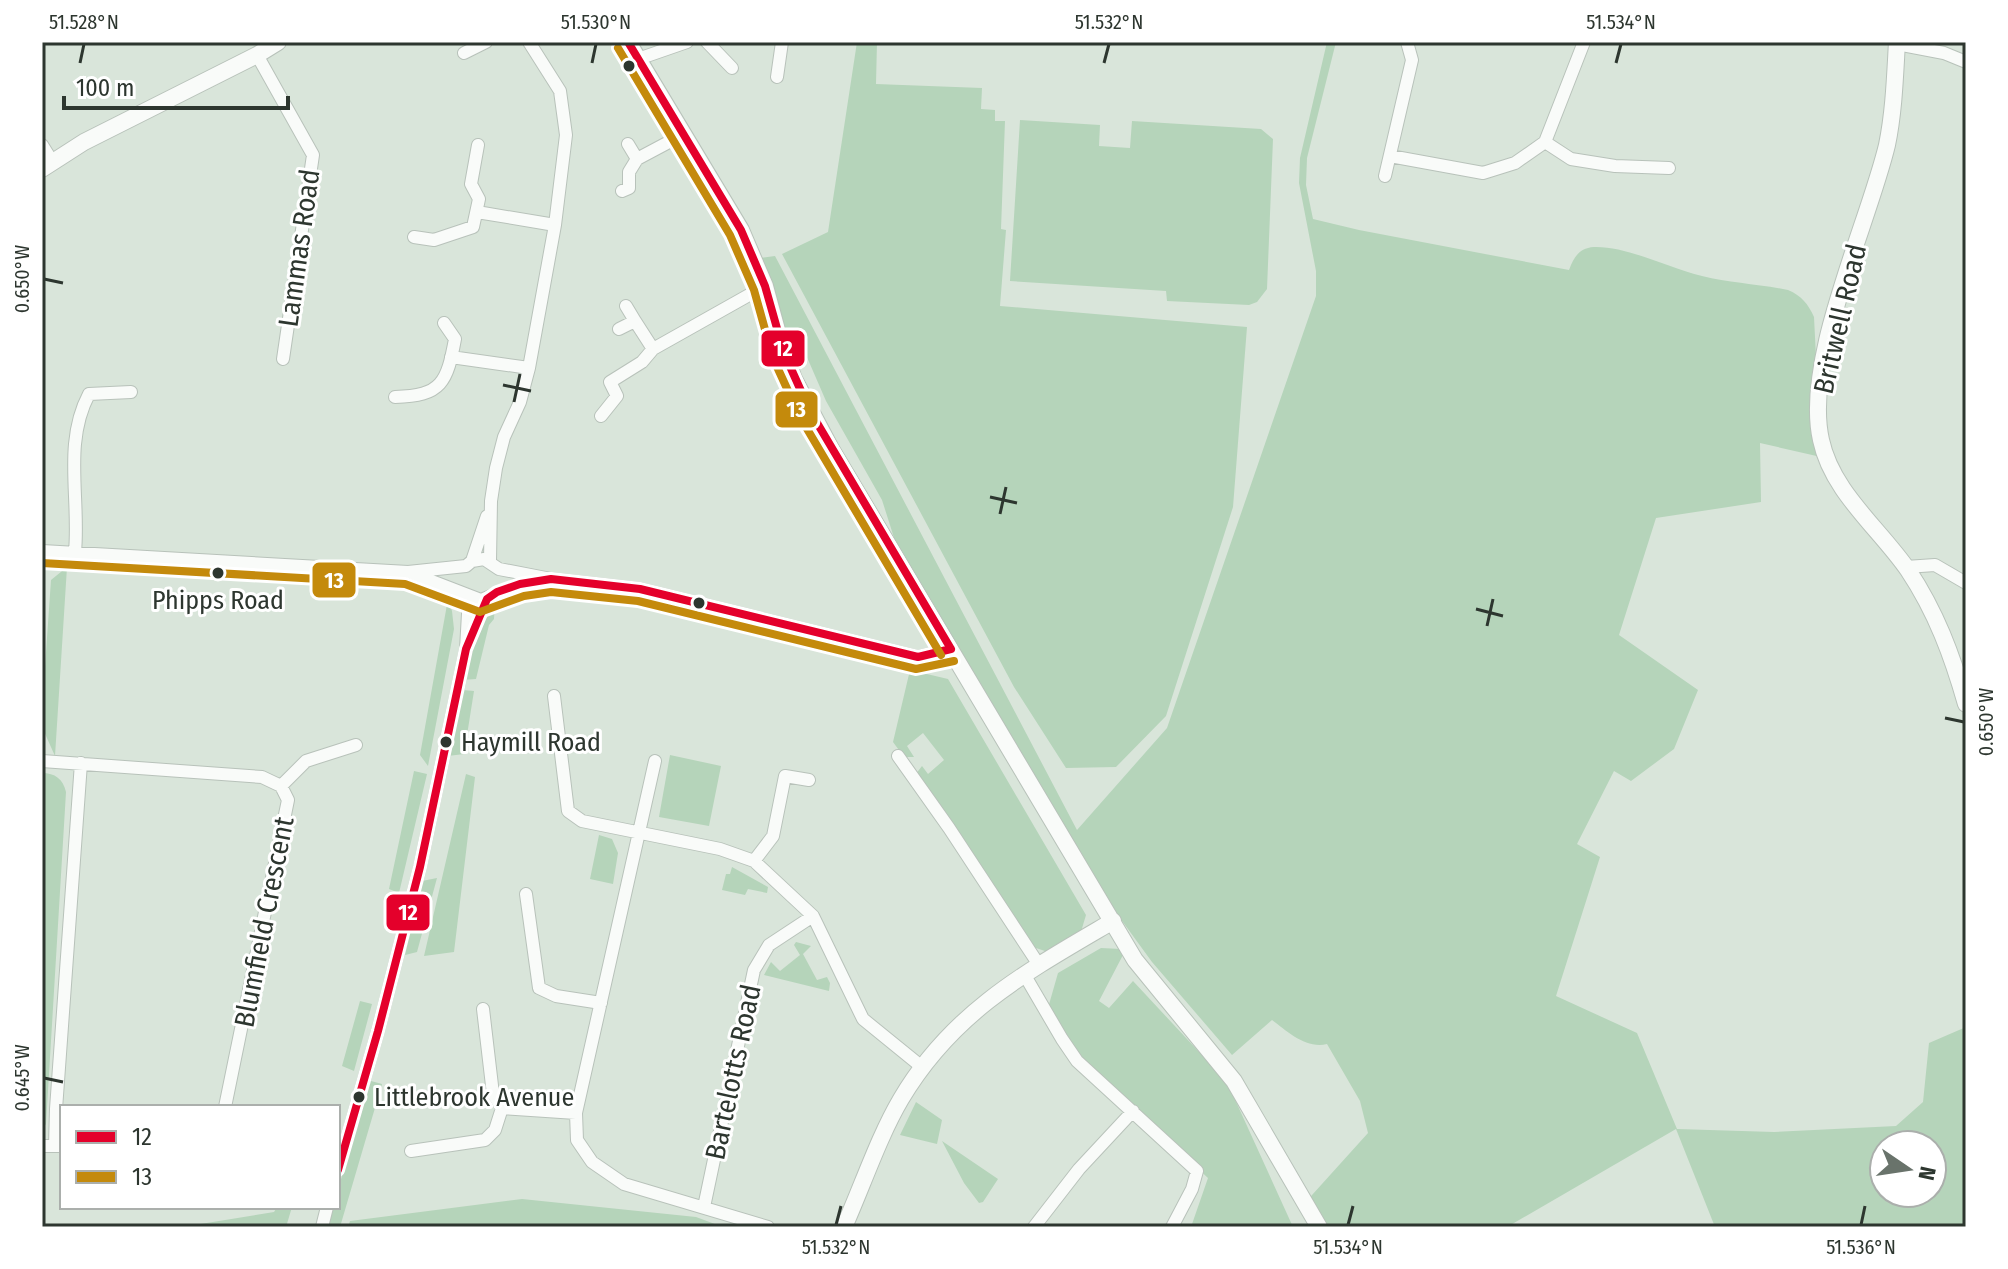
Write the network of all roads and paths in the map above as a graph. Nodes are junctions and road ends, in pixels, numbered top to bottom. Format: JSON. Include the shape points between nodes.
{"nodes":[{"id":1,"x":278,"y":42,"type":"edge"},
{"id":2,"x":486,"y":42,"type":"edge"},
{"id":3,"x":529,"y":42,"type":"edge"},
{"id":4,"x":628,"y":42,"type":"edge"},
{"id":5,"x":687,"y":42,"type":"edge"},
{"id":6,"x":707,"y":42,"type":"edge"},
{"id":7,"x":782,"y":42,"type":"edge"},
{"id":8,"x":1407,"y":42,"type":"edge"},
{"id":9,"x":1584,"y":42,"type":"edge"},
{"id":10,"x":1897,"y":43,"type":"edge"},
{"id":11,"x":464,"y":53,"type":"dead end"},
{"id":12,"x":257,"y":55,"type":"junction"},
{"id":13,"x":638,"y":59,"type":"junction"},
{"id":14,"x":1966,"y":62,"type":"edge"},
{"id":15,"x":732,"y":68,"type":"dead end"},
{"id":16,"x":777,"y":77,"type":"dead end"},
{"id":17,"x":684,"y":134,"type":"junction"},
{"id":18,"x":1545,"y":142,"type":"junction"},
{"id":19,"x":628,"y":144,"type":"dead end"},
{"id":20,"x":42,"y":145,"type":"edge"},
{"id":21,"x":478,"y":145,"type":"dead end"},
{"id":22,"x":1390,"y":156,"type":"junction"},
{"id":23,"x":637,"y":159,"type":"junction"},
{"id":24,"x":47,"y":165,"type":"edge"},
{"id":25,"x":1669,"y":168,"type":"dead end"},
{"id":26,"x":1385,"y":176,"type":"dead end"},
{"id":27,"x":622,"y":191,"type":"dead end"},
{"id":28,"x":477,"y":212,"type":"junction"},
{"id":29,"x":555,"y":225,"type":"junction"},
{"id":30,"x":414,"y":237,"type":"dead end"},
{"id":31,"x":765,"y":286,"type":"junction"},
{"id":32,"x":626,"y":306,"type":"dead end"},
{"id":33,"x":635,"y":321,"type":"junction"},
{"id":34,"x":444,"y":323,"type":"dead end"},
{"id":35,"x":619,"y":329,"type":"dead end"},
{"id":36,"x":653,"y":349,"type":"junction"},
{"id":37,"x":451,"y":357,"type":"junction"},
{"id":38,"x":283,"y":359,"type":"dead end"},
{"id":39,"x":529,"y":368,"type":"junction"},
{"id":40,"x":131,"y":392,"type":"dead end"},
{"id":41,"x":395,"y":397,"type":"dead end"},
{"id":42,"x":601,"y":416,"type":"dead end"},
{"id":43,"x":491,"y":501,"type":"junction"},
{"id":44,"x":42,"y":551,"type":"edge"},
{"id":45,"x":75,"y":552,"type":"junction"},
{"id":46,"x":469,"y":563,"type":"junction"},
{"id":47,"x":42,"y":564,"type":"edge"},
{"id":48,"x":494,"y":565,"type":"junction"},
{"id":49,"x":1906,"y":567,"type":"junction"},
{"id":50,"x":408,"y":572,"type":"junction"},
{"id":51,"x":551,"y":579,"type":"junction"},
{"id":52,"x":1966,"y":583,"type":"edge"},
{"id":53,"x":467,"y":594,"type":"junction"},
{"id":54,"x":492,"y":596,"type":"junction"},
{"id":55,"x":466,"y":649,"type":"junction"},
{"id":56,"x":951,"y":649,"type":"junction"},
{"id":57,"x":554,"y":696,"type":"dead end"},
{"id":58,"x":1966,"y":704,"type":"edge"},
{"id":59,"x":356,"y":745,"type":"dead end"},
{"id":60,"x":898,"y":756,"type":"dead end"},
{"id":61,"x":42,"y":761,"type":"edge"},
{"id":62,"x":655,"y":761,"type":"dead end"},
{"id":63,"x":81,"y":763,"type":"junction"},
{"id":64,"x":809,"y":780,"type":"dead end"},
{"id":65,"x":281,"y":786,"type":"junction"},
{"id":66,"x":640,"y":831,"type":"junction"},
{"id":67,"x":754,"y":861,"type":"junction"},
{"id":68,"x":526,"y":894,"type":"dead end"},
{"id":69,"x":813,"y":916,"type":"junction"},
{"id":70,"x":1113,"y":921,"type":"junction"},
{"id":71,"x":1039,"y":965,"type":"junction"},
{"id":72,"x":1024,"y":974,"type":"junction"},
{"id":73,"x":601,"y":1003,"type":"junction"},
{"id":74,"x":483,"y":1009,"type":"dead end"},
{"id":75,"x":922,"y":1067,"type":"junction"},
{"id":76,"x":225,"y":1105,"type":"edge"},
{"id":77,"x":502,"y":1108,"type":"junction"},
{"id":78,"x":1133,"y":1111,"type":"junction"},
{"id":79,"x":576,"y":1113,"type":"junction"},
{"id":80,"x":53,"y":1146,"type":"edge"},
{"id":81,"x":411,"y":1151,"type":"dead end"},
{"id":82,"x":340,"y":1163,"type":"edge"},
{"id":83,"x":704,"y":1207,"type":"junction"},
{"id":84,"x":768,"y":1227,"type":"edge"},
{"id":85,"x":844,"y":1227,"type":"edge"},
{"id":86,"x":1034,"y":1227,"type":"edge"},
{"id":87,"x":1172,"y":1227,"type":"edge"},
{"id":88,"x":1319,"y":1227,"type":"edge"}],
"edges":[{"from":1,"to":12,"type":"street"},
{"from":2,"to":11,"type":"street"},
{"from":3,"to":29,"type":"street","via":[[560,91],[566,135]]},
{"from":4,"to":13,"type":"street"},
{"from":5,"to":13,"type":"street"},
{"from":6,"to":15,"type":"street"},
{"from":7,"to":16,"type":"street"},
{"from":8,"to":22,"type":"street","via":[[1412,60]]},
{"from":9,"to":18,"type":"street"},
{"from":10,"to":14,"type":"street"},
{"from":10,"to":49,"type":"street","name":"Britwell Road","via":[[1887,143],[1834,317],[1819,403],[1820,439],[1832,470]]},
{"from":12,"to":24,"type":"street"},
{"from":12,"to":38,"type":"street","name":"Lammas Road","via":[[313,155]]},
{"from":13,"to":17,"type":"street"},
{"from":17,"to":23,"type":"street"},
{"from":17,"to":31,"type":"street","via":[[741,230]]},
{"from":18,"to":22,"type":"street","via":[[1515,163],[1483,173]]},
{"from":18,"to":25,"type":"street","via":[[1571,159]]},
{"from":19,"to":23,"type":"street"},
{"from":20,"to":24,"type":"street"},
{"from":21,"to":28,"type":"street","via":[[471,184],[479,199]]},
{"from":22,"to":26,"type":"street"},
{"from":23,"to":27,"type":"street","via":[[629,172],[629,188]]},
{"from":28,"to":29,"type":"street"},
{"from":28,"to":30,"type":"street","via":[[473,227],[457,234],[434,240]]},
{"from":29,"to":39,"type":"street"},
{"from":31,"to":36,"type":"street"},
{"from":31,"to":56,"type":"street","via":[[784,353],[810,411]]},
{"from":32,"to":33,"type":"street"},
{"from":33,"to":35,"type":"street"},
{"from":33,"to":36,"type":"street"},
{"from":34,"to":37,"type":"street","via":[[455,339]]},
{"from":36,"to":42,"type":"street","via":[[610,382],[617,396]]},
{"from":37,"to":39,"type":"street"},
{"from":37,"to":41,"type":"street","via":[[448,374],[437,385],[419,396]]},
{"from":39,"to":43,"type":"street","via":[[504,437]]},
{"from":40,"to":45,"type":"street","via":[[89,394],[79,414],[73,453]]},
{"from":43,"to":46,"type":"street"},
{"from":43,"to":48,"type":"street"},
{"from":44,"to":45,"type":"street"},
{"from":44,"to":47,"type":"street"},
{"from":45,"to":50,"type":"street"},
{"from":46,"to":48,"type":"street"},
{"from":46,"to":50,"type":"street"},
{"from":46,"to":53,"type":"street","via":[[460,579]]},
{"from":48,"to":51,"type":"street"},
{"from":48,"to":54,"type":"street","via":[[501,581]]},
{"from":49,"to":52,"type":"street","via":[[1935,565]]},
{"from":49,"to":58,"type":"street","name":"Britwell Road","via":[[1944,634]]},
{"from":50,"to":53,"type":"street"},
{"from":51,"to":54,"type":"street"},
{"from":51,"to":56,"type":"street","via":[[640,589],[918,657]]},
{"from":53,"to":54,"type":"street"},
{"from":53,"to":55,"type":"street"},
{"from":54,"to":55,"type":"street"},
{"from":55,"to":82,"type":"street","via":[[420,867]]},
{"from":56,"to":70,"type":"street"},
{"from":57,"to":66,"type":"street","via":[[568,811],[582,821]]},
{"from":59,"to":65,"type":"street","via":[[306,761]]},
{"from":60,"to":71,"type":"street"},
{"from":61,"to":63,"type":"street","name":"Blumfield Crescent"},
{"from":62,"to":66,"type":"street"},
{"from":63,"to":65,"type":"street","name":"Blumfield Crescent","via":[[262,777]]},
{"from":63,"to":80,"type":"street"},
{"from":64,"to":67,"type":"street","via":[[785,776],[773,836]]},
{"from":65,"to":76,"type":"street","name":"Blumfield Crescent","via":[[288,800]]},
{"from":66,"to":67,"type":"street"},
{"from":66,"to":73,"type":"street"},
{"from":67,"to":69,"type":"street"},
{"from":68,"to":73,"type":"street","via":[[539,988]]},
{"from":69,"to":75,"type":"street","via":[[863,1019]]},
{"from":69,"to":83,"type":"street","name":"Bartelotts Road","via":[[769,945],[754,970]]},
{"from":70,"to":71,"type":"street"},
{"from":70,"to":88,"type":"street","via":[[1135,960],[1234,1081]]},
{"from":71,"to":72,"type":"street"},
{"from":72,"to":75,"type":"street","via":[[976,1008]]},
{"from":72,"to":78,"type":"street","via":[[1077,1061]]},
{"from":73,"to":79,"type":"street"},
{"from":74,"to":77,"type":"street","via":[[493,1094]]},
{"from":75,"to":85,"type":"street","via":[[899,1102]]},
{"from":77,"to":79,"type":"street"},
{"from":77,"to":81,"type":"street","via":[[495,1130],[485,1140]]},
{"from":78,"to":86,"type":"street"},
{"from":78,"to":87,"type":"street","via":[[1197,1171]]},
{"from":79,"to":83,"type":"street","via":[[577,1140],[592,1162],[624,1184]]},
{"from":83,"to":84,"type":"street"}]}
